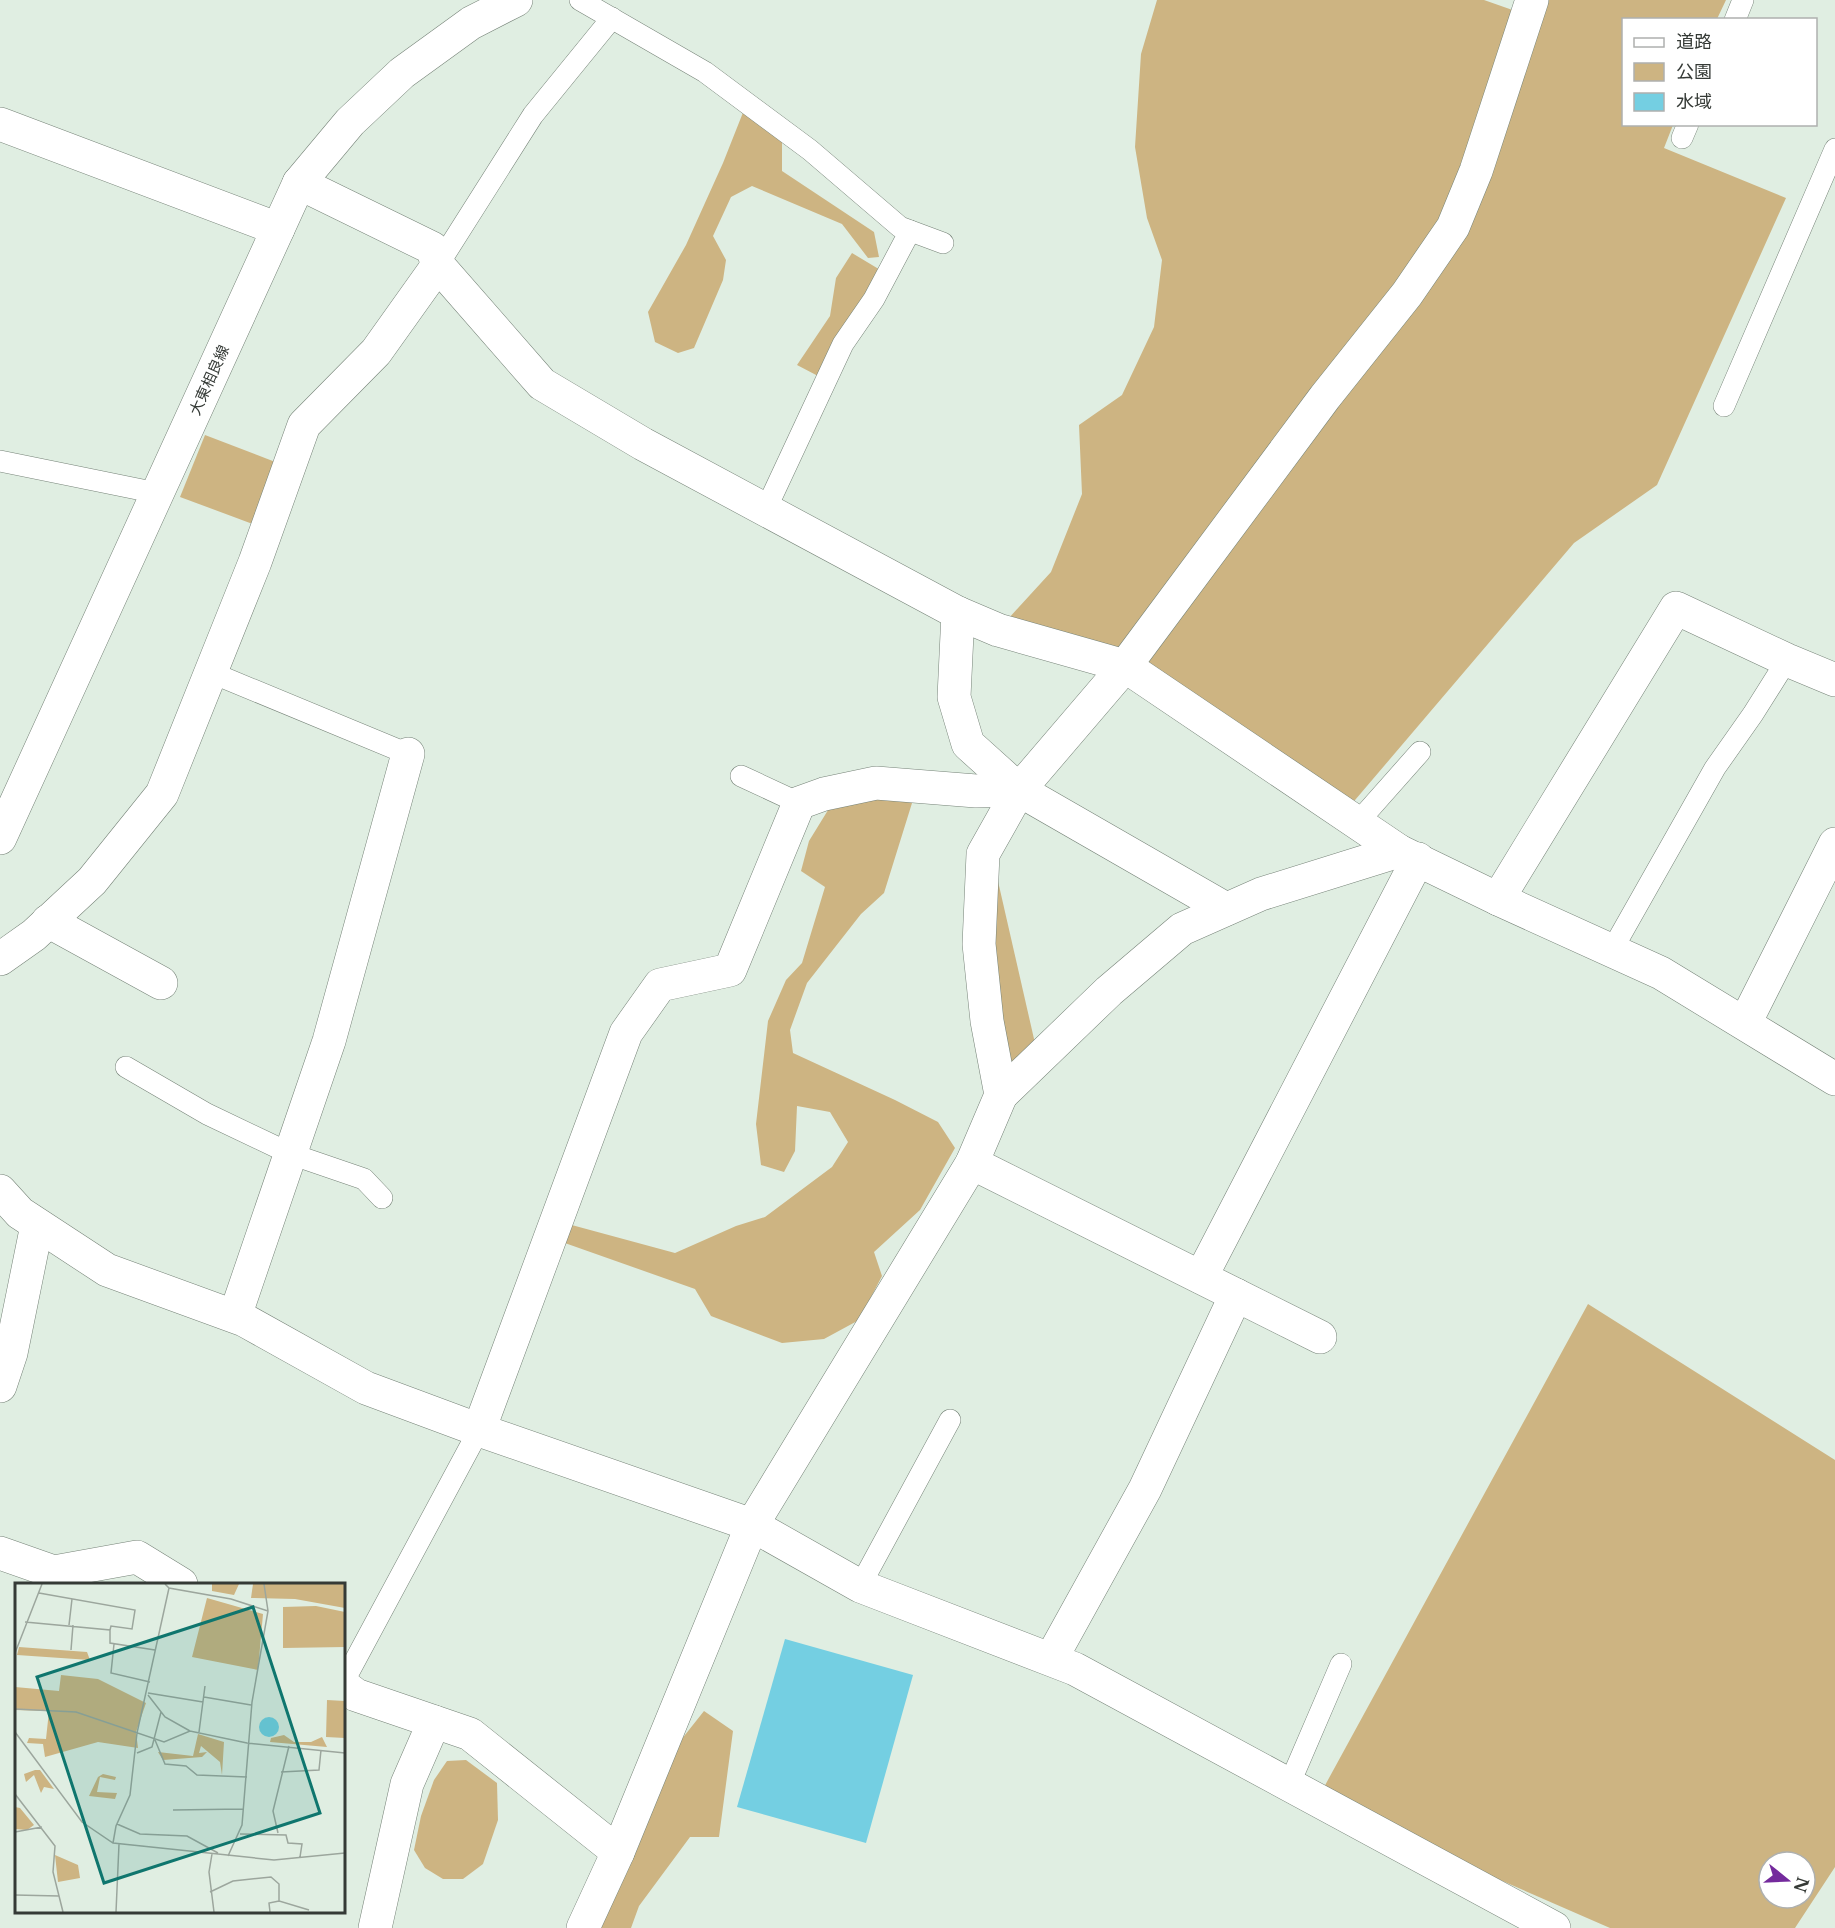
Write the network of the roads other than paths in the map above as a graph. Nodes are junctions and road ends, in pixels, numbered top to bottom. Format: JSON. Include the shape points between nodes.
{"nodes":[{"id":1,"x":516,"y":0,"type":"edge"},
{"id":2,"x":580,"y":0,"type":"edge"},
{"id":3,"x":1532,"y":0,"type":"edge"},
{"id":4,"x":1743,"y":0,"type":"edge"},
{"id":5,"x":612,"y":18,"type":"junction"},
{"id":6,"x":1736,"y":18,"type":"edge"},
{"id":7,"x":0,"y":124,"type":"edge"},
{"id":8,"x":1835,"y":149,"type":"edge"},
{"id":9,"x":299,"y":183,"type":"junction"},
{"id":10,"x":278,"y":229,"type":"junction"},
{"id":11,"x":910,"y":231,"type":"junction"},
{"id":12,"x":944,"y":243,"type":"dead end"},
{"id":13,"x":438,"y":265,"type":"junction"},
{"id":14,"x":1724,"y":406,"type":"dead end"},
{"id":15,"x":0,"y":461,"type":"edge"},
{"id":16,"x":158,"y":493,"type":"junction"},
{"id":17,"x":766,"y":510,"type":"junction"},
{"id":18,"x":958,"y":613,"type":"junction"},
{"id":19,"x":1787,"y":660,"type":"junction"},
{"id":20,"x":1125,"y":666,"type":"junction"},
{"id":21,"x":210,"y":672,"type":"junction"},
{"id":22,"x":1835,"y":680,"type":"edge"},
{"id":23,"x":1420,"y":752,"type":"dead end"},
{"id":24,"x":408,"y":754,"type":"joint"},
{"id":25,"x":741,"y":776,"type":"dead end"},
{"id":26,"x":1019,"y":790,"type":"junction"},
{"id":27,"x":799,"y":803,"type":"junction"},
{"id":28,"x":1358,"y":822,"type":"junction"},
{"id":29,"x":0,"y":838,"type":"edge"},
{"id":30,"x":1835,"y":844,"type":"edge"},
{"id":31,"x":1409,"y":855,"type":"junction"},
{"id":32,"x":1498,"y":899,"type":"junction"},
{"id":33,"x":1226,"y":909,"type":"junction"},
{"id":34,"x":48,"y":921,"type":"junction"},
{"id":35,"x":1612,"y":950,"type":"junction"},
{"id":36,"x":0,"y":959,"type":"edge"},
{"id":37,"x":161,"y":983,"type":"dead end"},
{"id":38,"x":1744,"y":1023,"type":"junction"},
{"id":39,"x":126,"y":1067,"type":"dead end"},
{"id":40,"x":1835,"y":1079,"type":"edge"},
{"id":41,"x":1001,"y":1095,"type":"junction"},
{"id":42,"x":291,"y":1154,"type":"junction"},
{"id":43,"x":972,"y":1163,"type":"junction"},
{"id":44,"x":0,"y":1191,"type":"edge"},
{"id":45,"x":382,"y":1198,"type":"dead end"},
{"id":46,"x":37,"y":1225,"type":"junction"},
{"id":47,"x":1201,"y":1277,"type":"junction"},
{"id":48,"x":1236,"y":1295,"type":"junction"},
{"id":49,"x":235,"y":1316,"type":"junction"},
{"id":50,"x":1320,"y":1336,"type":"dead end"},
{"id":51,"x":0,"y":1386,"type":"edge"},
{"id":52,"x":950,"y":1420,"type":"dead end"},
{"id":53,"x":479,"y":1430,"type":"junction"},
{"id":54,"x":752,"y":1525,"type":"junction"},
{"id":55,"x":0,"y":1553,"type":"edge"},
{"id":56,"x":179,"y":1583,"type":"edge"},
{"id":57,"x":860,"y":1586,"type":"junction"},
{"id":58,"x":1051,"y":1659,"type":"junction"},
{"id":59,"x":1341,"y":1664,"type":"dead end"},
{"id":60,"x":345,"y":1679,"type":"edge"},
{"id":61,"x":345,"y":1687,"type":"edge"},
{"id":62,"x":434,"y":1722,"type":"junction"},
{"id":63,"x":1289,"y":1785,"type":"junction"},
{"id":64,"x":618,"y":1852,"type":"junction"},
{"id":65,"x":375,"y":1928,"type":"edge"},
{"id":66,"x":583,"y":1928,"type":"edge"},
{"id":67,"x":1554,"y":1928,"type":"edge"}],
"edges":[{"from":1,"to":9,"type":"street","name":"大東相良線","via":[[471,23],[402,74],[350,122]]},
{"from":2,"to":5,"type":"lane"},
{"from":3,"to":20,"type":"street","via":[[1476,171],[1453,227],[1407,294],[1325,397]]},
{"from":4,"to":6,"type":"lane"},
{"from":5,"to":11,"type":"lane","via":[[705,72]]},
{"from":5,"to":13,"type":"lane","via":[[533,115]]},
{"from":7,"to":10,"type":"street"},
{"from":8,"to":14,"type":"lane"},
{"from":9,"to":10,"type":"street","name":"大東相良線"},
{"from":9,"to":13,"type":"street","via":[[432,248]]},
{"from":10,"to":16,"type":"street","name":"大東相良線"},
{"from":11,"to":12,"type":"lane"},
{"from":11,"to":17,"type":"lane","via":[[874,299],[843,344]]},
{"from":13,"to":17,"type":"street","via":[[542,384]]},
{"from":13,"to":21,"type":"street","via":[[376,352],[304,425]]},
{"from":15,"to":16,"type":"lane"},
{"from":16,"to":29,"type":"street","name":"大東相良線"},
{"from":17,"to":18,"type":"street"},
{"from":18,"to":20,"type":"street","via":[[998,630]]},
{"from":18,"to":26,"type":"street","via":[[954,697],[968,744]]},
{"from":19,"to":22,"type":"street"},
{"from":19,"to":32,"type":"street","via":[[1676,608]]},
{"from":19,"to":35,"type":"lane","via":[[1714,768]]},
{"from":20,"to":26,"type":"street"},
{"from":20,"to":28,"type":"street"},
{"from":21,"to":24,"type":"lane"},
{"from":21,"to":34,"type":"street","via":[[162,794],[92,881]]},
{"from":23,"to":28,"type":"lane"},
{"from":24,"to":42,"type":"street","via":[[329,1041]]},
{"from":25,"to":27,"type":"lane"},
{"from":26,"to":27,"type":"street","via":[[976,791],[876,783]]},
{"from":26,"to":33,"type":"street"},
{"from":26,"to":41,"type":"street","via":[[983,854],[979,944],[987,1021]]},
{"from":27,"to":53,"type":"street","via":[[730,970],[660,985],[626,1033]]},
{"from":28,"to":31,"type":"street"},
{"from":30,"to":38,"type":"street"},
{"from":31,"to":32,"type":"street"},
{"from":31,"to":33,"type":"street","via":[[1261,894]]},
{"from":31,"to":47,"type":"street"},
{"from":32,"to":35,"type":"street"},
{"from":33,"to":41,"type":"street","via":[[1182,929],[1109,991]]},
{"from":34,"to":36,"type":"street"},
{"from":34,"to":37,"type":"street"},
{"from":35,"to":38,"type":"street","via":[[1661,973]]},
{"from":38,"to":40,"type":"street"},
{"from":39,"to":42,"type":"lane","via":[[207,1114]]},
{"from":41,"to":43,"type":"street"},
{"from":42,"to":45,"type":"lane","via":[[364,1179]]},
{"from":42,"to":49,"type":"street"},
{"from":43,"to":47,"type":"street"},
{"from":43,"to":54,"type":"street"},
{"from":44,"to":46,"type":"street"},
{"from":46,"to":49,"type":"street","via":[[107,1270]]},
{"from":46,"to":51,"type":"street","via":[[11,1353]]},
{"from":47,"to":48,"type":"street"},
{"from":48,"to":50,"type":"street"},
{"from":48,"to":58,"type":"street","via":[[1145,1489]]},
{"from":49,"to":53,"type":"street","via":[[366,1388]]},
{"from":52,"to":57,"type":"lane"},
{"from":53,"to":54,"type":"street"},
{"from":53,"to":60,"type":"lane"},
{"from":54,"to":57,"type":"street"},
{"from":54,"to":64,"type":"street"},
{"from":55,"to":56,"type":"street","via":[[54,1572],[137,1557]]},
{"from":57,"to":58,"type":"street"},
{"from":58,"to":63,"type":"street"},
{"from":59,"to":63,"type":"lane"},
{"from":61,"to":62,"type":"street","via":[[356,1695]]},
{"from":62,"to":64,"type":"street","via":[[470,1734]]},
{"from":62,"to":65,"type":"street","via":[[407,1784]]},
{"from":63,"to":67,"type":"street"},
{"from":64,"to":66,"type":"street"}]}
